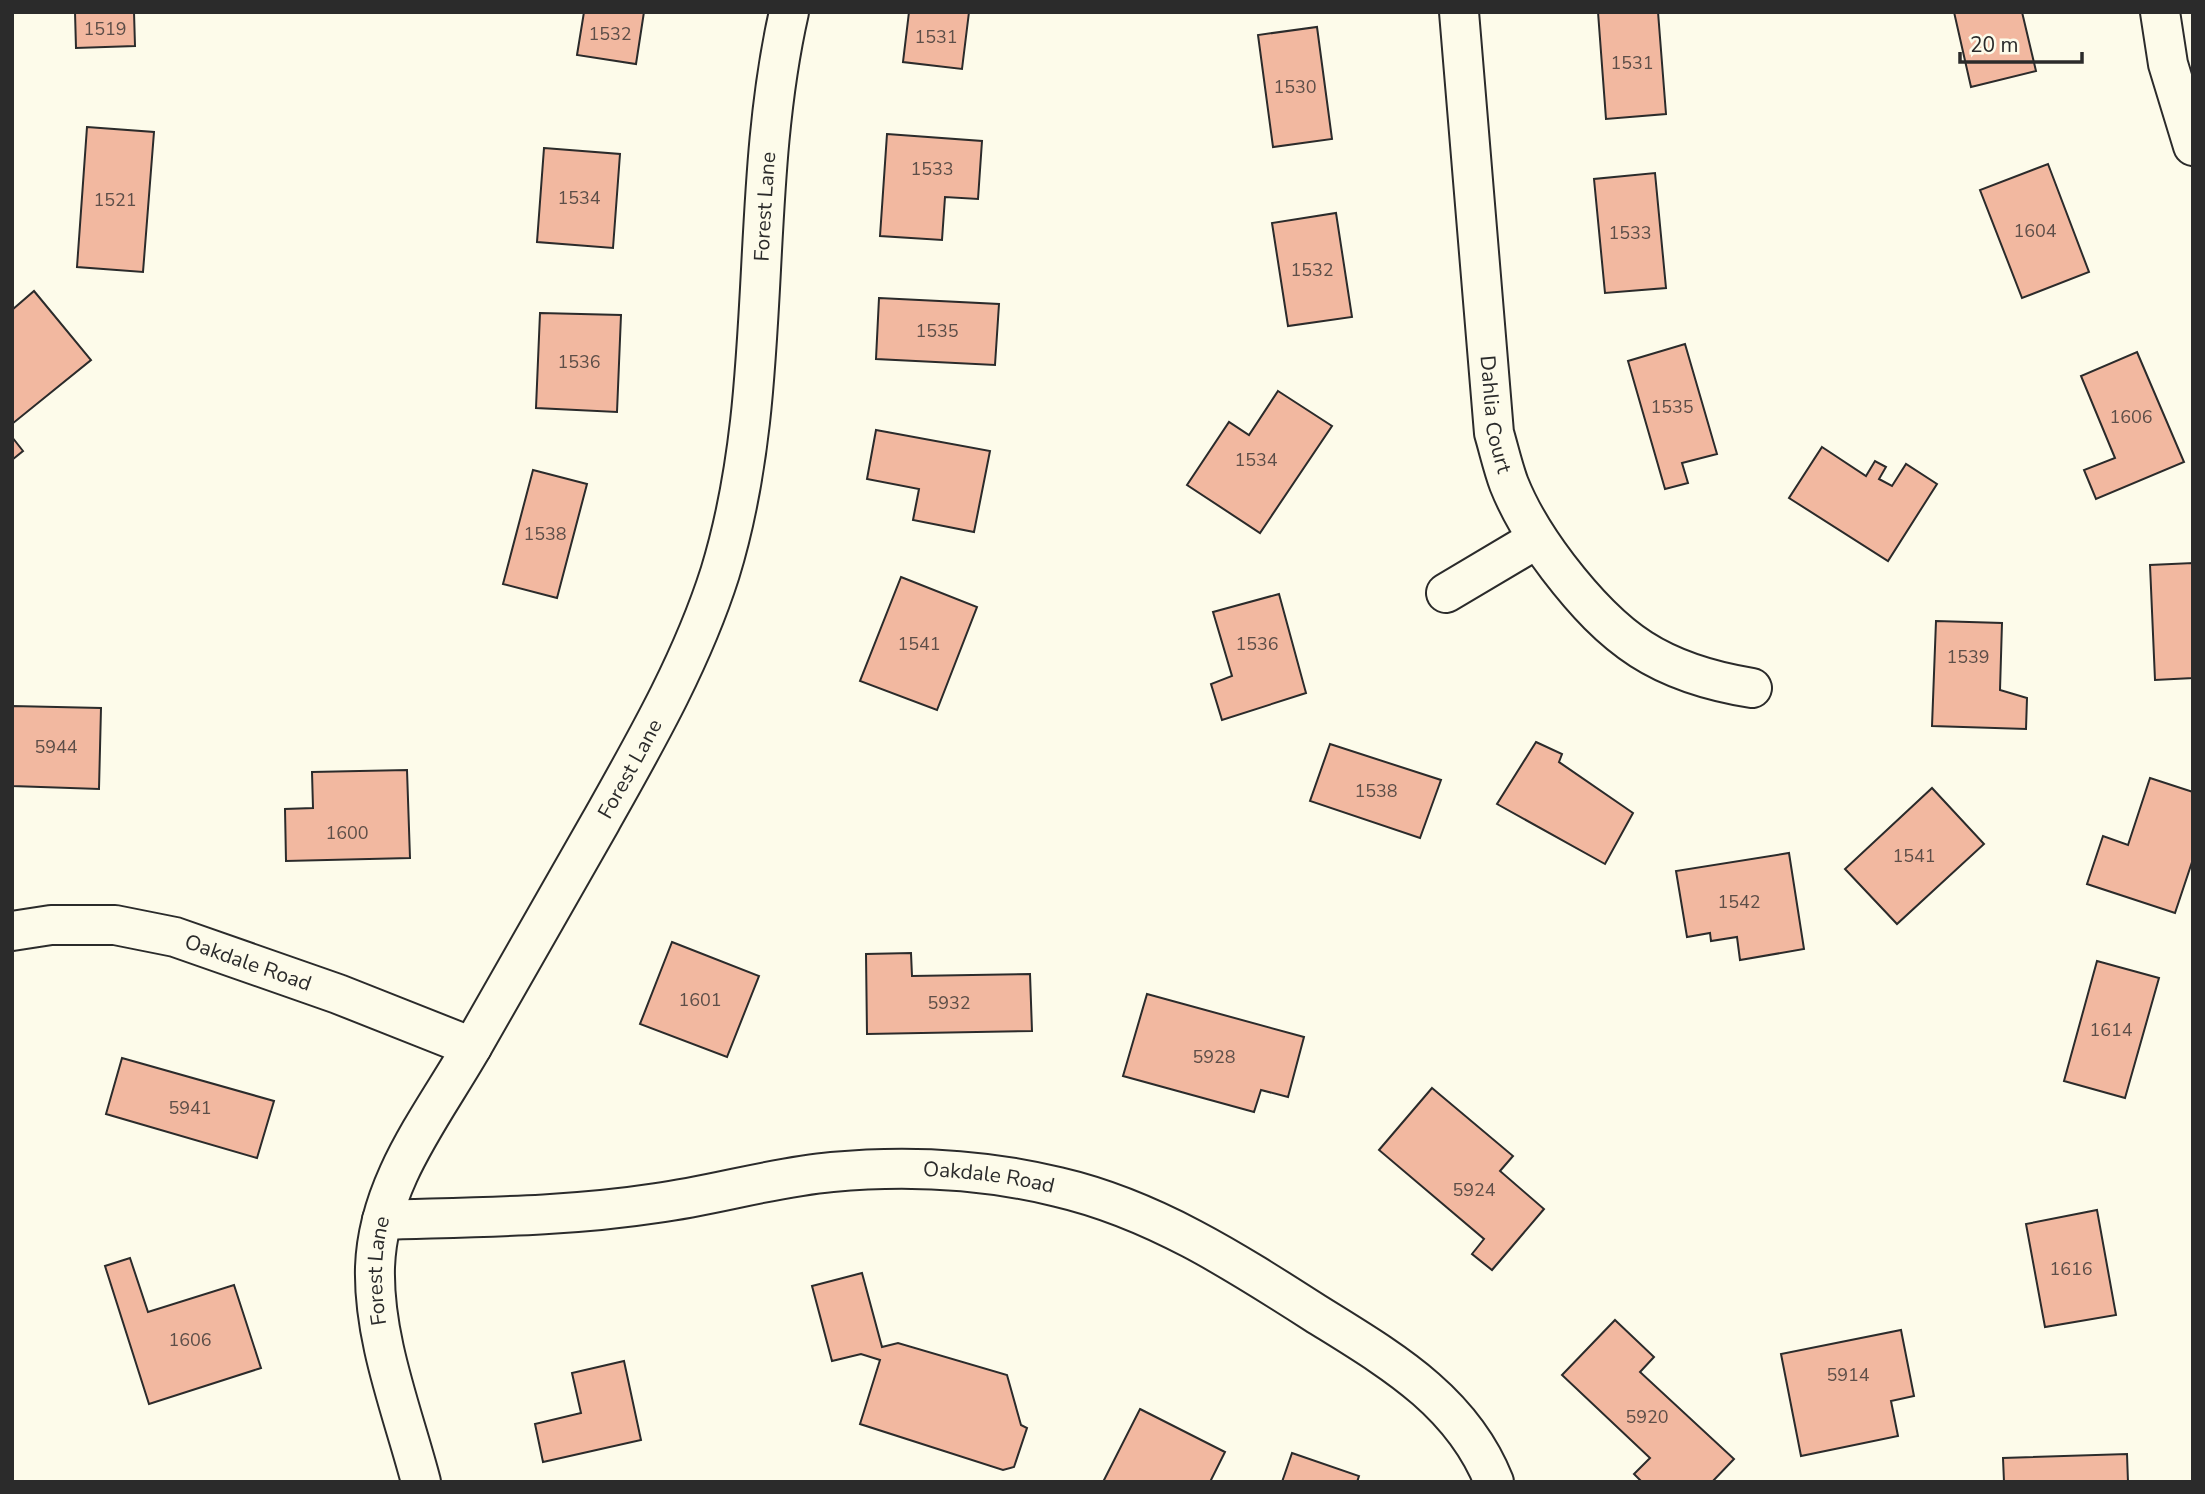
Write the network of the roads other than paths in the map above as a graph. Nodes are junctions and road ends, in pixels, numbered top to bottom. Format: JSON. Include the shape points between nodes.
{"nodes":[{"id":1,"x":789,"y":12,"type":"edge"},
{"id":2,"x":1459,"y":12,"type":"edge"},
{"id":3,"x":2160,"y":12,"type":"edge"},
{"id":4,"x":2193,"y":146,"type":"edge"},
{"id":5,"x":1537,"y":539,"type":"junction"},
{"id":6,"x":1446,"y":593,"type":"dead end"},
{"id":7,"x":1752,"y":688,"type":"dead end"},
{"id":8,"x":12,"y":931,"type":"edge"},
{"id":9,"x":472,"y":1047,"type":"junction"},
{"id":10,"x":382,"y":1220,"type":"junction"},
{"id":11,"x":422,"y":1482,"type":"edge"},
{"id":12,"x":1494,"y":1482,"type":"edge"}],
"edges":[{"from":1,"to":9,"type":"street","name":"Forest Lane","via":[[766,158],[755,393],[741,486],[720,573],[685,666],[649,736]]},
{"from":2,"to":5,"type":"street","name":"Dahlia Court","via":[[1494,433],[1509,485]]},
{"from":3,"to":4,"type":"street","via":[[2168,64]]},
{"from":5,"to":6,"type":"street"},
{"from":5,"to":7,"type":"street","name":"Dahlia Court","via":[[1591,609],[1630,643],[1672,667]]},
{"from":8,"to":9,"type":"street","name":"Oakdale Road","via":[[51,925],[115,925],[175,937]]},
{"from":9,"to":10,"type":"street","name":"Forest Lane","via":[[402,1163]]},
{"from":10,"to":11,"type":"street","name":"Forest Lane","via":[[375,1266],[378,1320]]},
{"from":10,"to":12,"type":"street","name":"Oakdale Road","via":[[560,1214],[657,1203],[830,1172],[906,1168],[986,1173],[1060,1187],[1143,1214],[1214,1249],[1405,1369],[1458,1420]]}]}
